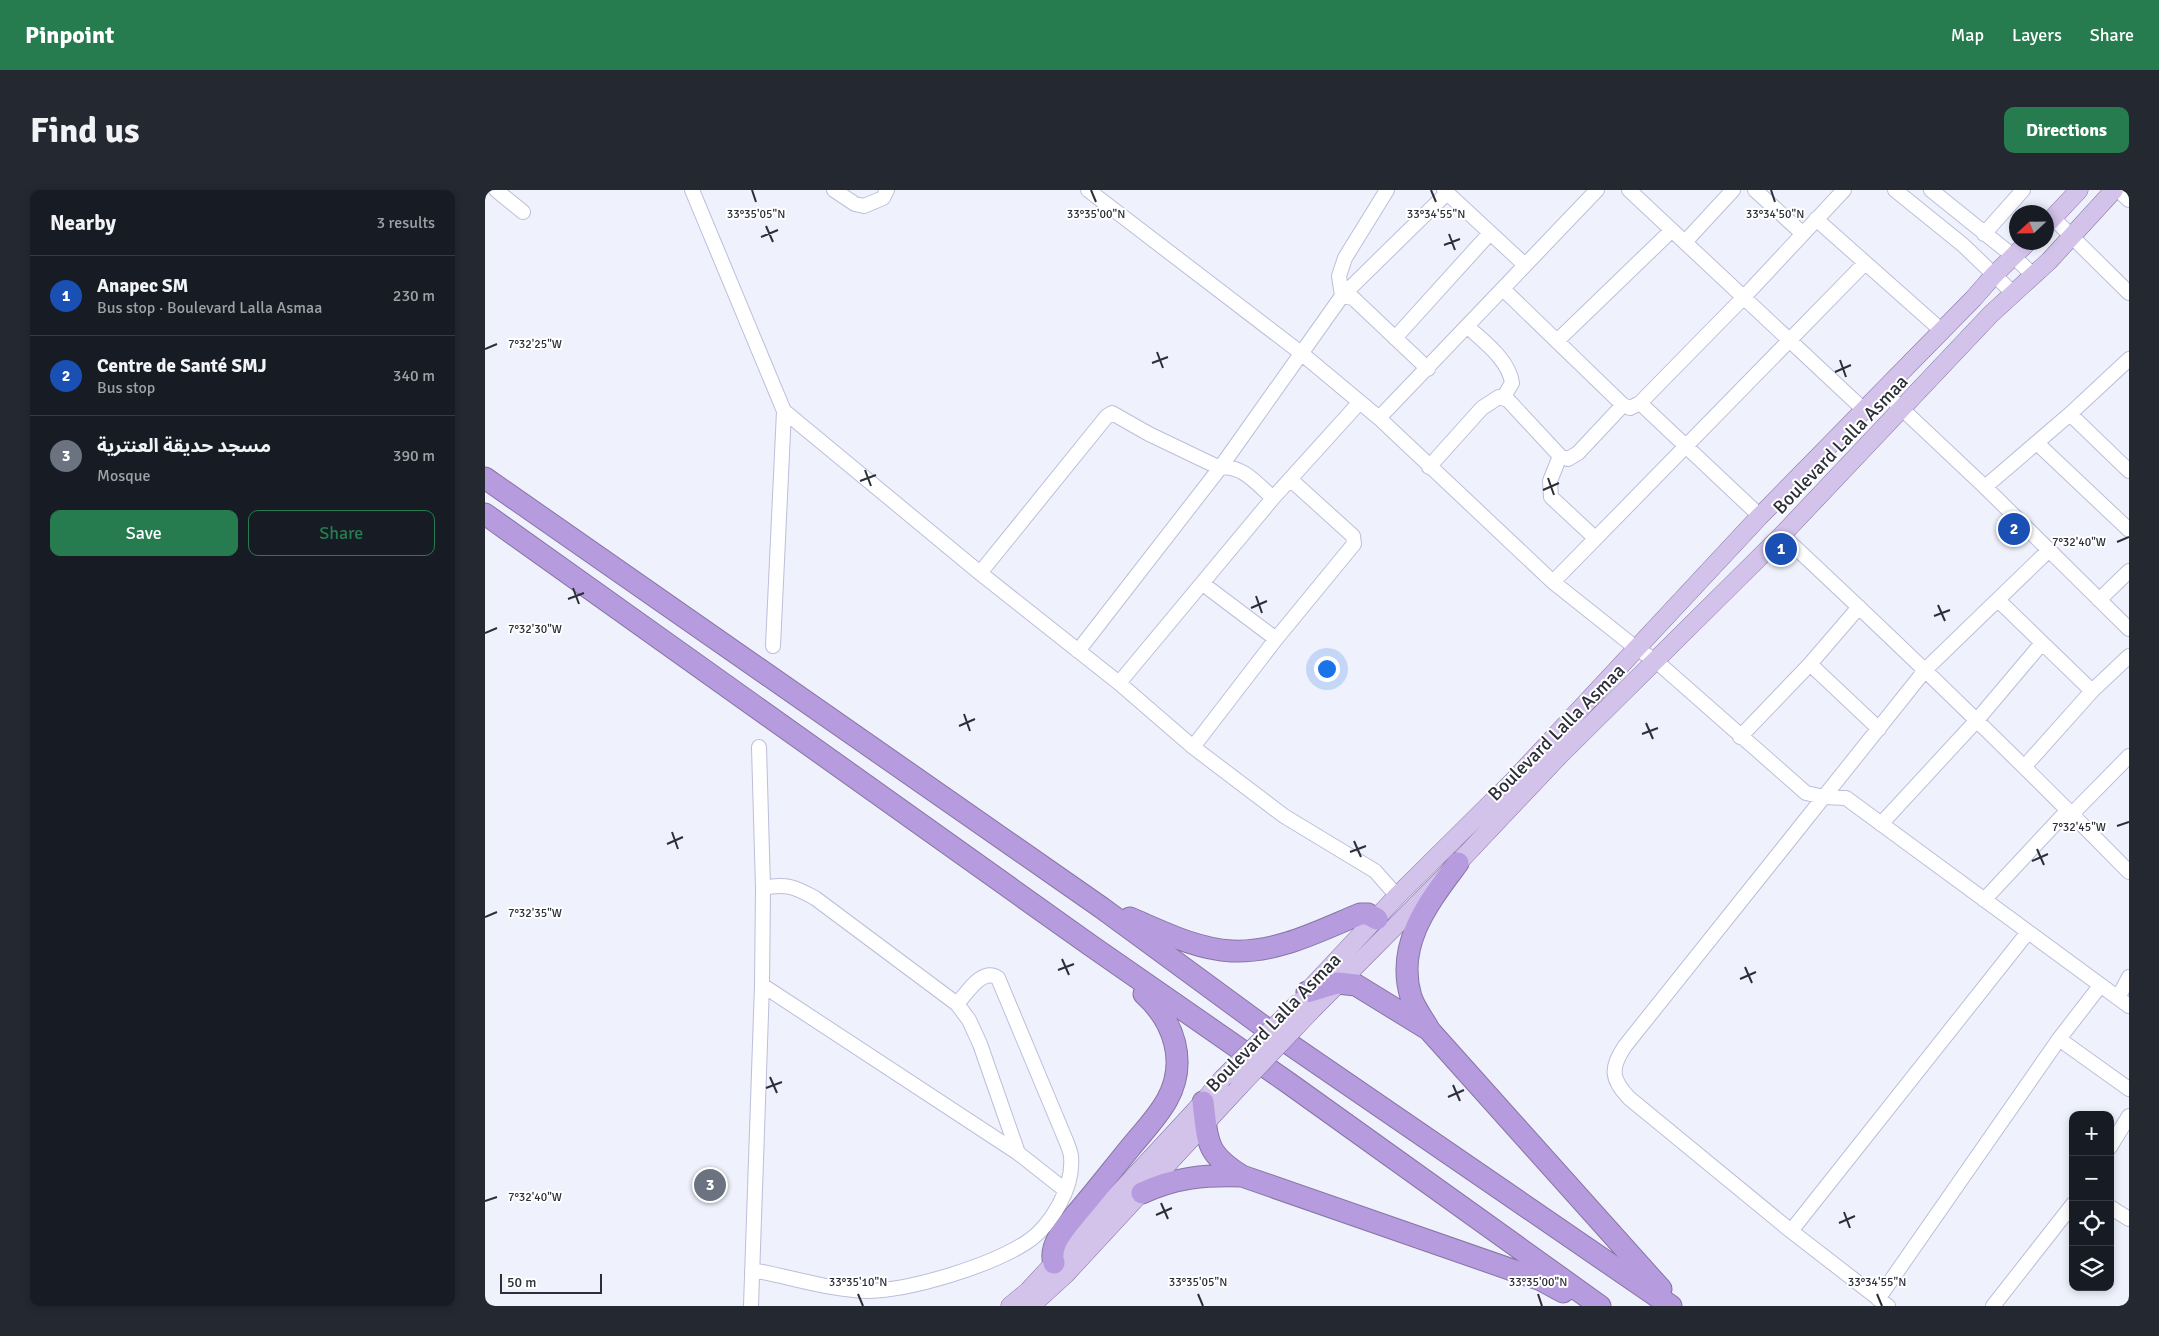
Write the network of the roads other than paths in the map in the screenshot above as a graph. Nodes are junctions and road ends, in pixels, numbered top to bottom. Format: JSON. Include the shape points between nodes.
{"nodes":[{"id":1,"x":496,"y":190,"type":"edge"},
{"id":2,"x":692,"y":190,"type":"edge"},
{"id":3,"x":834,"y":190,"type":"edge"},
{"id":4,"x":887,"y":190,"type":"edge"},
{"id":5,"x":1088,"y":190,"type":"edge"},
{"id":6,"x":1387,"y":190,"type":"edge"},
{"id":7,"x":1597,"y":190,"type":"edge"},
{"id":8,"x":1629,"y":190,"type":"edge"},
{"id":9,"x":1733,"y":190,"type":"edge"},
{"id":10,"x":1755,"y":190,"type":"edge"},
{"id":11,"x":1844,"y":190,"type":"edge"},
{"id":12,"x":1895,"y":190,"type":"edge"},
{"id":13,"x":1931,"y":190,"type":"edge"},
{"id":14,"x":2023,"y":190,"type":"edge"},
{"id":15,"x":2079,"y":190,"type":"edge"},
{"id":16,"x":2114,"y":190,"type":"edge"},
{"id":17,"x":2119,"y":190,"type":"edge"},
{"id":18,"x":1445,"y":192,"type":"edge"},
{"id":19,"x":2129,"y":200,"type":"edge"},
{"id":20,"x":523,"y":212,"type":"dead end"},
{"id":21,"x":2054,"y":215,"type":"edge"},
{"id":22,"x":1816,"y":219,"type":"junction"},
{"id":23,"x":2054,"y":224,"type":"edge"},
{"id":24,"x":1672,"y":230,"type":"junction"},
{"id":25,"x":1490,"y":233,"type":"junction"},
{"id":26,"x":1802,"y":233,"type":"junction"},
{"id":27,"x":1984,"y":234,"type":"junction"},
{"id":28,"x":2071,"y":237,"type":"junction"},
{"id":29,"x":1685,"y":242,"type":"junction"},
{"id":30,"x":2019,"y":250,"type":"edge"},
{"id":31,"x":2013,"y":256,"type":"junction"},
{"id":32,"x":1865,"y":263,"type":"junction"},
{"id":33,"x":1525,"y":265,"type":"junction"},
{"id":34,"x":1994,"y":275,"type":"junction"},
{"id":35,"x":2034,"y":276,"type":"junction"},
{"id":36,"x":1503,"y":289,"type":"junction"},
{"id":37,"x":2129,"y":293,"type":"edge"},
{"id":38,"x":2014,"y":294,"type":"junction"},
{"id":39,"x":1342,"y":296,"type":"junction"},
{"id":40,"x":1744,"y":297,"type":"junction"},
{"id":41,"x":1468,"y":327,"type":"junction"},
{"id":42,"x":1941,"y":330,"type":"junction"},
{"id":43,"x":1395,"y":338,"type":"junction"},
{"id":44,"x":1790,"y":339,"type":"junction"},
{"id":45,"x":1557,"y":341,"type":"junction"},
{"id":46,"x":1301,"y":353,"type":"junction"},
{"id":47,"x":2129,"y":359,"type":"edge"},
{"id":48,"x":1428,"y":369,"type":"junction"},
{"id":49,"x":1883,"y":390,"type":"junction"},
{"id":50,"x":1503,"y":398,"type":"junction"},
{"id":51,"x":1359,"y":403,"type":"junction"},
{"id":52,"x":1640,"y":403,"type":"junction"},
{"id":53,"x":1623,"y":406,"type":"junction"},
{"id":54,"x":1865,"y":410,"type":"junction"},
{"id":55,"x":1902,"y":410,"type":"junction"},
{"id":56,"x":784,"y":411,"type":"junction"},
{"id":57,"x":2070,"y":414,"type":"junction"},
{"id":58,"x":1379,"y":418,"type":"junction"},
{"id":59,"x":2037,"y":443,"type":"junction"},
{"id":60,"x":1686,"y":446,"type":"junction"},
{"id":61,"x":1560,"y":456,"type":"junction"},
{"id":62,"x":2127,"y":466,"type":"edge"},
{"id":63,"x":1429,"y":467,"type":"junction"},
{"id":64,"x":1220,"y":468,"type":"junction"},
{"id":65,"x":485,"y":478,"type":"edge"},
{"id":66,"x":1291,"y":479,"type":"junction"},
{"id":67,"x":1985,"y":487,"type":"junction"},
{"id":68,"x":1273,"y":498,"type":"junction"},
{"id":69,"x":485,"y":514,"type":"edge"},
{"id":70,"x":1760,"y":516,"type":"junction"},
{"id":71,"x":2129,"y":530,"type":"edge"},
{"id":72,"x":1782,"y":535,"type":"junction"},
{"id":73,"x":1595,"y":538,"type":"junction"},
{"id":74,"x":2048,"y":551,"type":"junction"},
{"id":75,"x":2129,"y":571,"type":"edge"},
{"id":76,"x":979,"y":572,"type":"junction"},
{"id":77,"x":1553,"y":582,"type":"junction"},
{"id":78,"x":1203,"y":584,"type":"junction"},
{"id":79,"x":1997,"y":600,"type":"junction"},
{"id":80,"x":2099,"y":600,"type":"junction"},
{"id":81,"x":1859,"y":607,"type":"junction"},
{"id":82,"x":2129,"y":629,"type":"edge"},
{"id":83,"x":1276,"y":639,"type":"junction"},
{"id":84,"x":2042,"y":643,"type":"junction"},
{"id":85,"x":773,"y":646,"type":"dead end"},
{"id":86,"x":1636,"y":648,"type":"junction"},
{"id":87,"x":1078,"y":650,"type":"junction"},
{"id":88,"x":2129,"y":656,"type":"edge"},
{"id":89,"x":1656,"y":661,"type":"junction"},
{"id":90,"x":1810,"y":664,"type":"junction"},
{"id":91,"x":1926,"y":670,"type":"junction"},
{"id":92,"x":1119,"y":683,"type":"junction"},
{"id":93,"x":2092,"y":691,"type":"junction"},
{"id":94,"x":1977,"y":720,"type":"junction"},
{"id":95,"x":1879,"y":729,"type":"junction"},
{"id":96,"x":1740,"y":736,"type":"junction"},
{"id":97,"x":759,"y":747,"type":"dead end"},
{"id":98,"x":1193,"y":747,"type":"junction"},
{"id":99,"x":2129,"y":756,"type":"edge"},
{"id":100,"x":2025,"y":766,"type":"junction"},
{"id":101,"x":1824,"y":798,"type":"junction"},
{"id":102,"x":2070,"y":812,"type":"junction"},
{"id":103,"x":1881,"y":824,"type":"junction"},
{"id":104,"x":1458,"y":863,"type":"junction"},
{"id":105,"x":2129,"y":872,"type":"edge"},
{"id":106,"x":763,"y":888,"type":"junction"},
{"id":107,"x":1397,"y":896,"type":"junction"},
{"id":108,"x":1984,"y":900,"type":"junction"},
{"id":109,"x":1102,"y":908,"type":"junction"},
{"id":110,"x":1384,"y":925,"type":"junction"},
{"id":111,"x":2028,"y":932,"type":"junction"},
{"id":112,"x":1090,"y":945,"type":"junction"},
{"id":113,"x":2129,"y":977,"type":"edge"},
{"id":114,"x":1337,"y":983,"type":"junction"},
{"id":115,"x":762,"y":985,"type":"junction"},
{"id":116,"x":2100,"y":986,"type":"junction"},
{"id":117,"x":1305,"y":1002,"type":"junction"},
{"id":118,"x":2123,"y":1002,"type":"edge"},
{"id":119,"x":957,"y":1004,"type":"junction"},
{"id":120,"x":1430,"y":1031,"type":"junction"},
{"id":121,"x":2059,"y":1039,"type":"junction"},
{"id":122,"x":2129,"y":1089,"type":"edge"},
{"id":123,"x":1203,"y":1102,"type":"junction"},
{"id":124,"x":2129,"y":1116,"type":"edge"},
{"id":125,"x":1205,"y":1123,"type":"junction"},
{"id":126,"x":2114,"y":1140,"type":"edge"},
{"id":127,"x":1018,"y":1154,"type":"junction"},
{"id":128,"x":1242,"y":1176,"type":"junction"},
{"id":129,"x":1065,"y":1190,"type":"junction"},
{"id":130,"x":1142,"y":1193,"type":"junction"},
{"id":131,"x":2069,"y":1209,"type":"edge"},
{"id":132,"x":2114,"y":1210,"type":"edge"},
{"id":133,"x":2129,"y":1219,"type":"edge"},
{"id":134,"x":1791,"y":1231,"type":"junction"},
{"id":135,"x":1054,"y":1263,"type":"junction"},
{"id":136,"x":752,"y":1270,"type":"junction"},
{"id":137,"x":1883,"y":1302,"type":"edge"},
{"id":138,"x":751,"y":1306,"type":"edge"},
{"id":139,"x":1010,"y":1306,"type":"edge"},
{"id":140,"x":1031,"y":1306,"type":"edge"},
{"id":141,"x":1588,"y":1306,"type":"edge"},
{"id":142,"x":1600,"y":1306,"type":"edge"},
{"id":143,"x":1671,"y":1306,"type":"edge"},
{"id":144,"x":1677,"y":1306,"type":"edge"},
{"id":145,"x":1993,"y":1306,"type":"edge"}],
"edges":[{"from":1,"to":20,"type":"street"},
{"from":2,"to":56,"type":"street"},
{"from":3,"to":4,"type":"street","via":[[864,206],[883,198]]},
{"from":5,"to":46,"type":"street"},
{"from":6,"to":39,"type":"street","via":[[1345,258],[1339,276]]},
{"from":7,"to":33,"type":"street"},
{"from":8,"to":24,"type":"street"},
{"from":9,"to":29,"type":"street"},
{"from":10,"to":26,"type":"street"},
{"from":11,"to":22,"type":"street"},
{"from":12,"to":34,"type":"street","via":[[1963,245]]},
{"from":13,"to":27,"type":"street"},
{"from":14,"to":27,"type":"street"},
{"from":15,"to":21,"type":"main road"},
{"from":16,"to":28,"type":"main road","name":"Boulevard Lalla Asmaa"},
{"from":17,"to":19,"type":"street"},
{"from":18,"to":25,"type":"street"},
{"from":18,"to":39,"type":"street"},
{"from":22,"to":26,"type":"street"},
{"from":22,"to":32,"type":"street"},
{"from":23,"to":28,"type":"street"},
{"from":24,"to":29,"type":"street"},
{"from":24,"to":45,"type":"street"},
{"from":25,"to":33,"type":"street"},
{"from":25,"to":43,"type":"street"},
{"from":26,"to":40,"type":"street"},
{"from":27,"to":31,"type":"street"},
{"from":28,"to":35,"type":"main road","name":"Boulevard Lalla Asmaa"},
{"from":28,"to":37,"type":"street"},
{"from":29,"to":40,"type":"street"},
{"from":30,"to":31,"type":"main road","name":"Boulevard Lalla Asmaa"},
{"from":31,"to":34,"type":"main road","name":"Boulevard Lalla Asmaa"},
{"from":31,"to":35,"type":"street"},
{"from":32,"to":42,"type":"street"},
{"from":32,"to":44,"type":"street"},
{"from":33,"to":36,"type":"street"},
{"from":34,"to":38,"type":"street"},
{"from":34,"to":42,"type":"main road","name":"Boulevard Lalla Asmaa"},
{"from":35,"to":38,"type":"main road","name":"Boulevard Lalla Asmaa"},
{"from":36,"to":41,"type":"street"},
{"from":36,"to":45,"type":"street"},
{"from":38,"to":55,"type":"main road","name":"Boulevard Lalla Asmaa","via":[[1991,314]]},
{"from":39,"to":43,"type":"street","via":[[1353,298]]},
{"from":39,"to":46,"type":"street"},
{"from":40,"to":44,"type":"street"},
{"from":40,"to":52,"type":"street"},
{"from":41,"to":48,"type":"street"},
{"from":41,"to":50,"type":"street","via":[[1509,369],[1512,383]]},
{"from":42,"to":49,"type":"main road","name":"Boulevard Lalla Asmaa"},
{"from":43,"to":48,"type":"street"},
{"from":44,"to":54,"type":"street"},
{"from":44,"to":60,"type":"street"},
{"from":45,"to":53,"type":"street"},
{"from":46,"to":51,"type":"street"},
{"from":46,"to":64,"type":"street"},
{"from":47,"to":57,"type":"street"},
{"from":48,"to":58,"type":"street"},
{"from":49,"to":54,"type":"main road","name":"Boulevard Lalla Asmaa"},
{"from":49,"to":55,"type":"street"},
{"from":50,"to":61,"type":"street"},
{"from":50,"to":63,"type":"street","via":[[1492,400],[1481,408]]},
{"from":51,"to":58,"type":"street"},
{"from":51,"to":66,"type":"street"},
{"from":52,"to":53,"type":"street","via":[[1630,408]]},
{"from":52,"to":60,"type":"street"},
{"from":53,"to":61,"type":"street","via":[[1573,457]]},
{"from":54,"to":70,"type":"main road","name":"Boulevard Lalla Asmaa"},
{"from":55,"to":67,"type":"street"},
{"from":55,"to":72,"type":"main road","name":"Boulevard Lalla Asmaa"},
{"from":56,"to":76,"type":"street"},
{"from":56,"to":85,"type":"street"},
{"from":57,"to":59,"type":"street"},
{"from":57,"to":62,"type":"street"},
{"from":58,"to":63,"type":"street"},
{"from":59,"to":67,"type":"street"},
{"from":59,"to":71,"type":"street"},
{"from":60,"to":70,"type":"street"},
{"from":60,"to":73,"type":"street"},
{"from":61,"to":73,"type":"street","via":[[1550,481],[1551,497]]},
{"from":63,"to":77,"type":"street"},
{"from":64,"to":68,"type":"street","via":[[1229,466],[1237,469]]},
{"from":64,"to":76,"type":"street","via":[[1109,414]]},
{"from":64,"to":87,"type":"street"},
{"from":65,"to":109,"type":"highway"},
{"from":66,"to":68,"type":"street"},
{"from":66,"to":83,"type":"street","via":[[1355,540]]},
{"from":67,"to":74,"type":"street"},
{"from":68,"to":78,"type":"street"},
{"from":69,"to":112,"type":"highway"},
{"from":70,"to":86,"type":"main road","name":"Boulevard Lalla Asmaa"},
{"from":72,"to":81,"type":"street"},
{"from":72,"to":89,"type":"main road","name":"Boulevard Lalla Asmaa"},
{"from":73,"to":77,"type":"street"},
{"from":74,"to":79,"type":"street"},
{"from":74,"to":80,"type":"street"},
{"from":75,"to":80,"type":"street"},
{"from":76,"to":87,"type":"street"},
{"from":77,"to":86,"type":"street"},
{"from":78,"to":83,"type":"street"},
{"from":78,"to":92,"type":"street"},
{"from":79,"to":84,"type":"street"},
{"from":79,"to":91,"type":"street"},
{"from":80,"to":82,"type":"street"},
{"from":81,"to":90,"type":"street"},
{"from":81,"to":91,"type":"street"},
{"from":83,"to":98,"type":"street"},
{"from":84,"to":93,"type":"street"},
{"from":84,"to":94,"type":"street"},
{"from":86,"to":89,"type":"street"},
{"from":86,"to":107,"type":"main road","name":"Boulevard Lalla Asmaa","via":[[1513,781]]},
{"from":87,"to":92,"type":"street"},
{"from":88,"to":93,"type":"street"},
{"from":89,"to":96,"type":"street"},
{"from":89,"to":104,"type":"main road","name":"Boulevard Lalla Asmaa","via":[[1560,754]]},
{"from":90,"to":95,"type":"street"},
{"from":90,"to":96,"type":"street"},
{"from":91,"to":94,"type":"street"},
{"from":91,"to":95,"type":"street"},
{"from":92,"to":98,"type":"street"},
{"from":93,"to":100,"type":"street"},
{"from":94,"to":100,"type":"street"},
{"from":94,"to":103,"type":"street"},
{"from":95,"to":101,"type":"street"},
{"from":96,"to":101,"type":"street","via":[[1806,793]]},
{"from":97,"to":106,"type":"street"},
{"from":98,"to":107,"type":"street","via":[[1284,816],[1375,870]]},
{"from":99,"to":102,"type":"street"},
{"from":100,"to":102,"type":"street"},
{"from":101,"to":103,"type":"street","via":[[1846,798]]},
{"from":101,"to":134,"type":"street","via":[[1625,1046],[1614,1071],[1615,1081],[1629,1098]]},
{"from":102,"to":105,"type":"street"},
{"from":102,"to":108,"type":"street"},
{"from":103,"to":108,"type":"street"},
{"from":104,"to":110,"type":"main road","name":"Boulevard Lalla Asmaa"},
{"from":104,"to":120,"type":"highway","via":[[1417,924],[1409,954],[1411,999]]},
{"from":106,"to":115,"type":"street"},
{"from":106,"to":119,"type":"street","via":[[781,884],[798,888],[815,898]]},
{"from":107,"to":110,"type":"main road","name":"Boulevard Lalla Asmaa"},
{"from":108,"to":111,"type":"street"},
{"from":109,"to":110,"type":"highway","via":[[1195,944],[1232,951],[1278,945],[1360,914],[1368,914]]},
{"from":109,"to":143,"type":"highway","via":[[1260,1024]]},
{"from":110,"to":114,"type":"main road","name":"Boulevard Lalla Asmaa"},
{"from":110,"to":117,"type":"main road","name":"Boulevard Lalla Asmaa"},
{"from":111,"to":116,"type":"street"},
{"from":111,"to":134,"type":"street"},
{"from":112,"to":135,"type":"highway","via":[[1162,1012],[1177,1046],[1178,1058],[1167,1099],[1069,1223],[1054,1247]]},
{"from":112,"to":142,"type":"highway"},
{"from":113,"to":118,"type":"street"},
{"from":114,"to":117,"type":"highway"},
{"from":114,"to":120,"type":"highway","via":[[1362,988]]},
{"from":115,"to":127,"type":"street"},
{"from":115,"to":136,"type":"street"},
{"from":116,"to":118,"type":"street"},
{"from":116,"to":121,"type":"street"},
{"from":117,"to":123,"type":"main road","name":"Boulevard Lalla Asmaa","bridge":true,"via":[[1222,1079]]},
{"from":117,"to":125,"type":"main road","name":"Boulevard Lalla Asmaa","bridge":true,"via":[[1239,1087]]},
{"from":119,"to":127,"type":"street","via":[[980,1044]]},
{"from":119,"to":129,"type":"street","via":[[987,974],[998,978],[1071,1156]]},
{"from":120,"to":144,"type":"highway"},
{"from":121,"to":122,"type":"street"},
{"from":121,"to":137,"type":"street"},
{"from":123,"to":125,"type":"highway"},
{"from":123,"to":135,"type":"main road","name":"Boulevard Lalla Asmaa"},
{"from":124,"to":126,"type":"street"},
{"from":125,"to":128,"type":"highway","via":[[1211,1149]]},
{"from":125,"to":130,"type":"main road","name":"Boulevard Lalla Asmaa"},
{"from":127,"to":129,"type":"street"},
{"from":128,"to":130,"type":"highway","via":[[1186,1178]]},
{"from":128,"to":141,"type":"highway","via":[[1541,1280]]},
{"from":129,"to":136,"type":"street","via":[[1050,1218],[1027,1242],[978,1265],[938,1278],[868,1291]]},
{"from":130,"to":140,"type":"main road","name":"Boulevard Lalla Asmaa","via":[[1066,1274]]},
{"from":131,"to":145,"type":"street"},
{"from":132,"to":133,"type":"street"},
{"from":134,"to":137,"type":"street"},
{"from":135,"to":139,"type":"main road","name":"Boulevard Lalla Asmaa"},
{"from":136,"to":138,"type":"street"}]}
